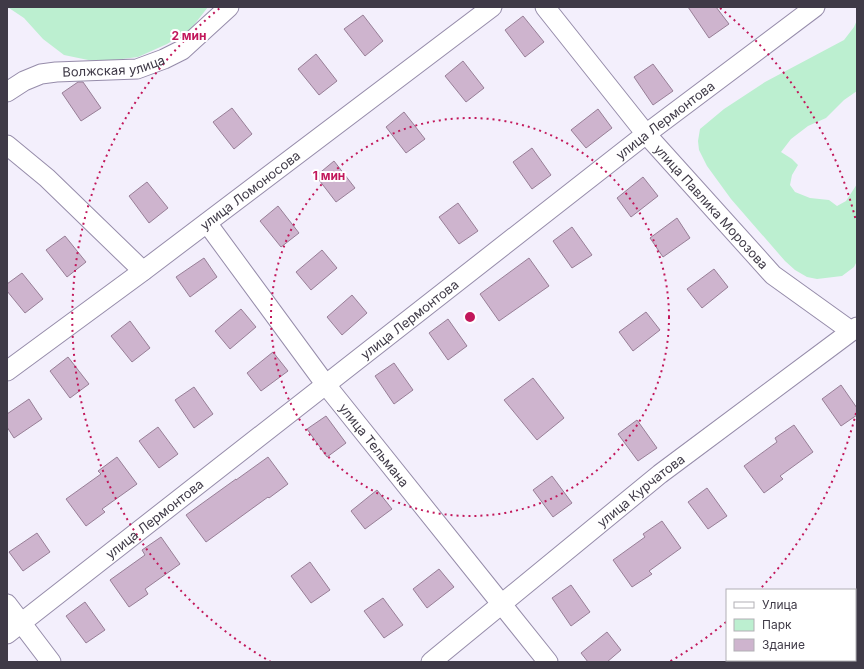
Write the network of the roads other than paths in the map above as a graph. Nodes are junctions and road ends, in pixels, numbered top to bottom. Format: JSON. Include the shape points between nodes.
{"nodes":[{"id":1,"x":229,"y":7,"type":"edge"},
{"id":2,"x":492,"y":7,"type":"edge"},
{"id":3,"x":545,"y":7,"type":"edge"},
{"id":4,"x":815,"y":7,"type":"edge"},
{"id":5,"x":7,"y":92,"type":"edge"},
{"id":6,"x":646,"y":134,"type":"junction"},
{"id":7,"x":7,"y":145,"type":"edge"},
{"id":8,"x":207,"y":223,"type":"junction"},
{"id":9,"x":143,"y":272,"type":"junction"},
{"id":10,"x":854,"y":329,"type":"edge"},
{"id":11,"x":7,"y":371,"type":"edge"},
{"id":12,"x":326,"y":385,"type":"junction"},
{"id":13,"x":7,"y":604,"type":"edge"},
{"id":14,"x":501,"y":605,"type":"junction"},
{"id":15,"x":14,"y":629,"type":"edge"},
{"id":16,"x":51,"y":662,"type":"edge"},
{"id":17,"x":431,"y":662,"type":"edge"},
{"id":18,"x":548,"y":662,"type":"edge"}],
"edges":[{"from":1,"to":5,"type":"street","name":"Волжская улица","via":[[182,50],[164,60],[137,69],[41,74]]},
{"from":2,"to":8,"type":"street","name":"улица Ломоносова"},
{"from":3,"to":6,"type":"street","name":"улица Павлика Морозова"},
{"from":4,"to":6,"type":"street","name":"улица Лермонтова"},
{"from":6,"to":10,"type":"street","name":"улица Павлика Морозова","via":[[773,275]]},
{"from":6,"to":12,"type":"street","name":"улица Лермонтова"},
{"from":7,"to":9,"type":"street","via":[[47,178]]},
{"from":8,"to":9,"type":"street","name":"улица Ломоносова"},
{"from":8,"to":12,"type":"street","name":"улица Тельмана"},
{"from":9,"to":11,"type":"street","name":"улица Ломоносова"},
{"from":10,"to":14,"type":"street","name":"улица Курчатова","via":[[660,474]]},
{"from":12,"to":14,"type":"street","name":"улица Тельмана"},
{"from":12,"to":15,"type":"street","name":"улица Лермонтова"},
{"from":13,"to":15,"type":"street"},
{"from":14,"to":17,"type":"street","name":"улица Курчатова"},
{"from":14,"to":18,"type":"street","name":"улица Тельмана"},
{"from":15,"to":16,"type":"street"}]}
